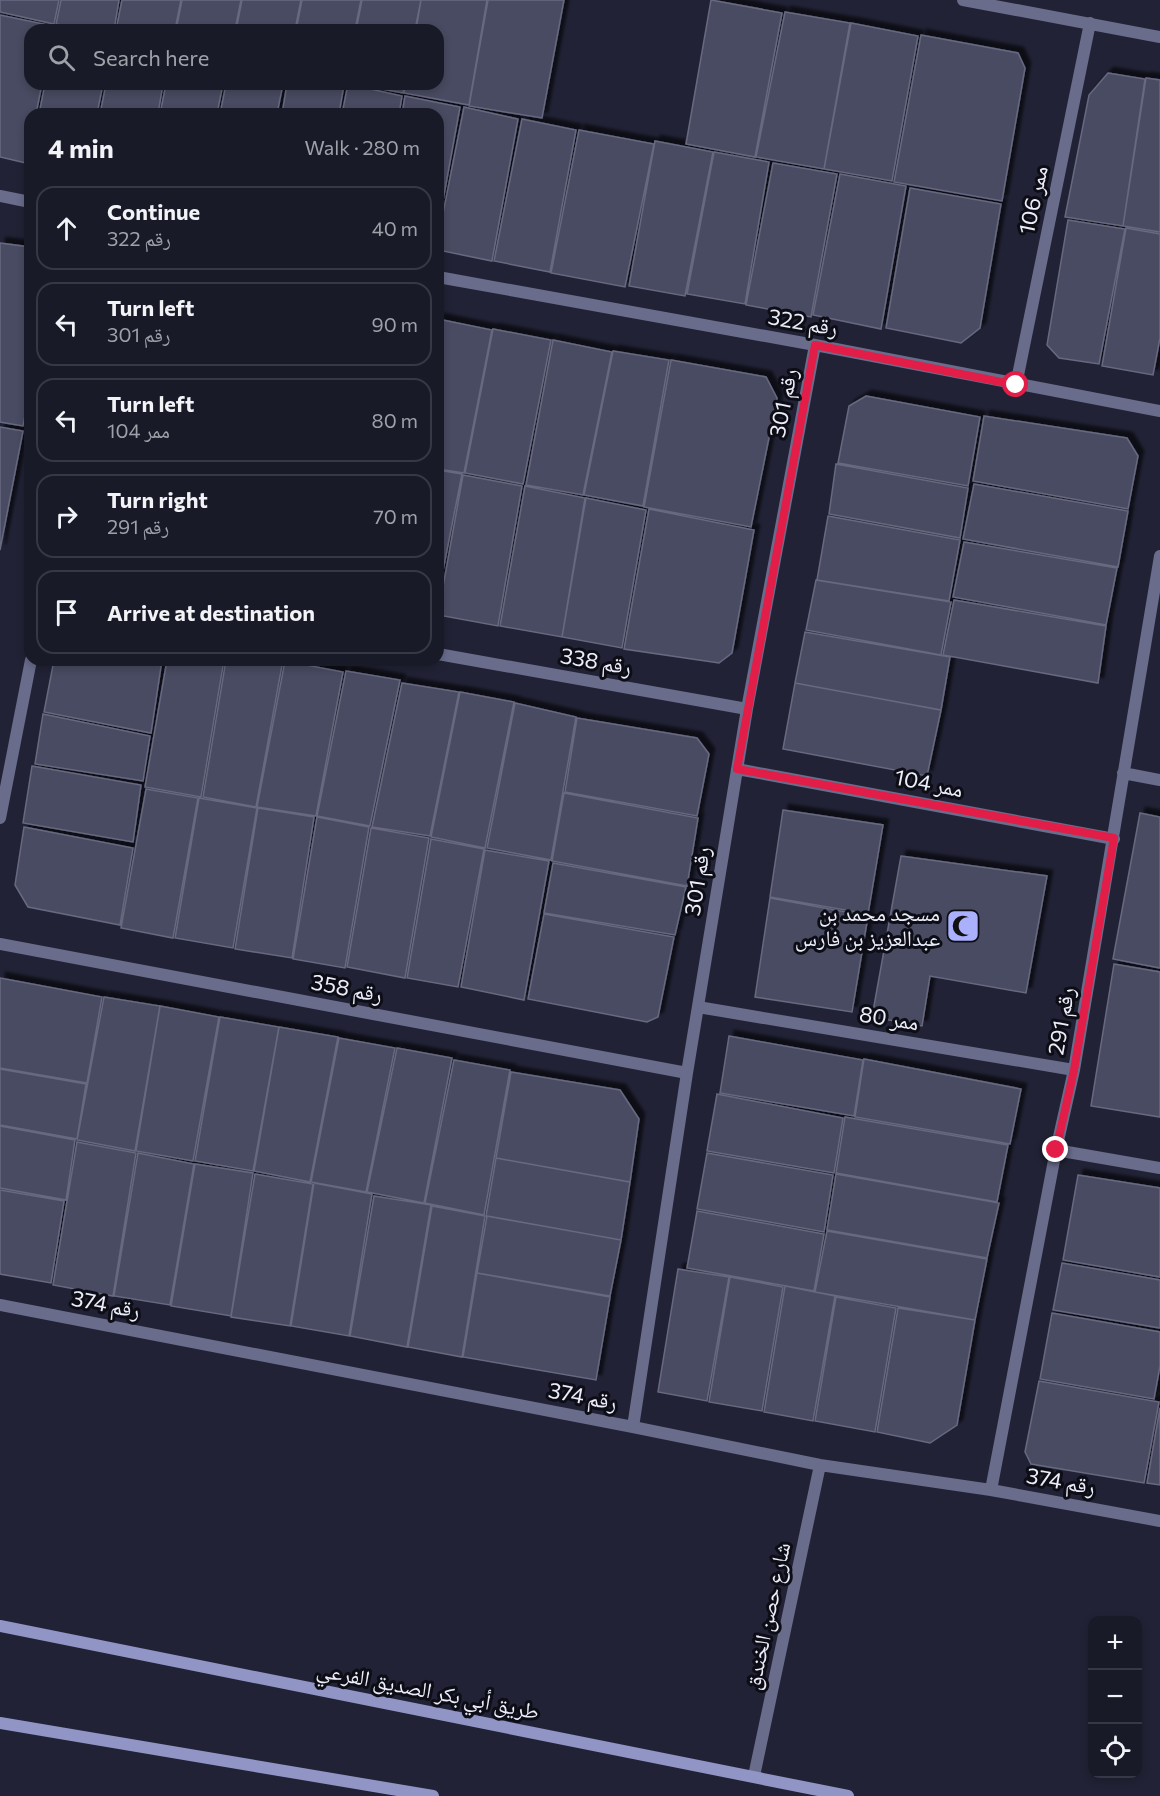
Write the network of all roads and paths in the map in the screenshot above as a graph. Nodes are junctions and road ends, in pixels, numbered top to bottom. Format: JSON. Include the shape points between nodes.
{"nodes":[{"id":1,"x":963,"y":0,"type":"edge"},
{"id":2,"x":1090,"y":23,"type":"junction"},
{"id":3,"x":1160,"y":37,"type":"edge"},
{"id":4,"x":0,"y":196,"type":"edge"},
{"id":5,"x":24,"y":201,"type":"edge"},
{"id":6,"x":444,"y":278,"type":"edge"},
{"id":7,"x":815,"y":345,"type":"junction"},
{"id":8,"x":1016,"y":385,"type":"junction"},
{"id":9,"x":1160,"y":411,"type":"edge"},
{"id":10,"x":1160,"y":556,"type":"edge"},
{"id":11,"x":444,"y":655,"type":"edge"},
{"id":12,"x":30,"y":666,"type":"edge"},
{"id":13,"x":747,"y":709,"type":"junction"},
{"id":14,"x":737,"y":769,"type":"junction"},
{"id":15,"x":1123,"y":773,"type":"junction"},
{"id":16,"x":1160,"y":780,"type":"edge"},
{"id":17,"x":0,"y":819,"type":"edge"},
{"id":18,"x":1114,"y":838,"type":"junction"},
{"id":19,"x":0,"y":944,"type":"edge"},
{"id":20,"x":698,"y":1007,"type":"junction"},
{"id":21,"x":1074,"y":1070,"type":"junction"},
{"id":22,"x":687,"y":1073,"type":"junction"},
{"id":23,"x":1056,"y":1150,"type":"junction"},
{"id":24,"x":1160,"y":1167,"type":"edge"},
{"id":25,"x":0,"y":1305,"type":"edge"},
{"id":26,"x":633,"y":1426,"type":"junction"},
{"id":27,"x":820,"y":1465,"type":"junction"},
{"id":28,"x":991,"y":1490,"type":"junction"},
{"id":29,"x":1160,"y":1521,"type":"edge"},
{"id":30,"x":0,"y":1626,"type":"edge"},
{"id":31,"x":0,"y":1723,"type":"edge"},
{"id":32,"x":754,"y":1776,"type":"junction"},
{"id":33,"x":433,"y":1796,"type":"edge"},
{"id":34,"x":848,"y":1796,"type":"edge"}],
"edges":[{"from":1,"to":2,"type":"street"},
{"from":2,"to":3,"type":"street"},
{"from":2,"to":8,"type":"street","name":"ممر 106"},
{"from":4,"to":5,"type":"street"},
{"from":6,"to":7,"type":"street","name":"رقم 322"},
{"from":7,"to":8,"type":"street","name":"رقم 322"},
{"from":7,"to":13,"type":"street","name":"رقم 301"},
{"from":8,"to":9,"type":"street","name":"رقم 322"},
{"from":10,"to":15,"type":"street","name":"رقم 291"},
{"from":11,"to":13,"type":"street","name":"رقم 338"},
{"from":12,"to":17,"type":"street"},
{"from":13,"to":14,"type":"street","name":"رقم 301"},
{"from":14,"to":18,"type":"street","name":"ممر 104"},
{"from":14,"to":20,"type":"street","name":"رقم 301"},
{"from":15,"to":16,"type":"street"},
{"from":15,"to":18,"type":"street","name":"رقم 291"},
{"from":18,"to":21,"type":"street","name":"رقم 291"},
{"from":19,"to":22,"type":"street","name":"رقم 358"},
{"from":20,"to":21,"type":"street","name":"ممر 80"},
{"from":20,"to":22,"type":"street","name":"رقم 301"},
{"from":21,"to":23,"type":"street","name":"رقم 291"},
{"from":22,"to":26,"type":"street","name":"رقم 301"},
{"from":23,"to":24,"type":"street"},
{"from":23,"to":28,"type":"street","name":"رقم 291"},
{"from":25,"to":26,"type":"street","name":"رقم 374"},
{"from":26,"to":27,"type":"street","name":"رقم 374"},
{"from":27,"to":28,"type":"street","name":"رقم 374"},
{"from":27,"to":32,"type":"street","name":"شارع حصن الخندق"},
{"from":28,"to":29,"type":"street","name":"رقم 374"},
{"from":30,"to":32,"type":"main road","name":"طريق أبي بكر الصديق الفرعي"},
{"from":31,"to":33,"type":"main road"},
{"from":32,"to":34,"type":"main road","name":"طريق أبي بكر الصديق الفرعي"}]}
